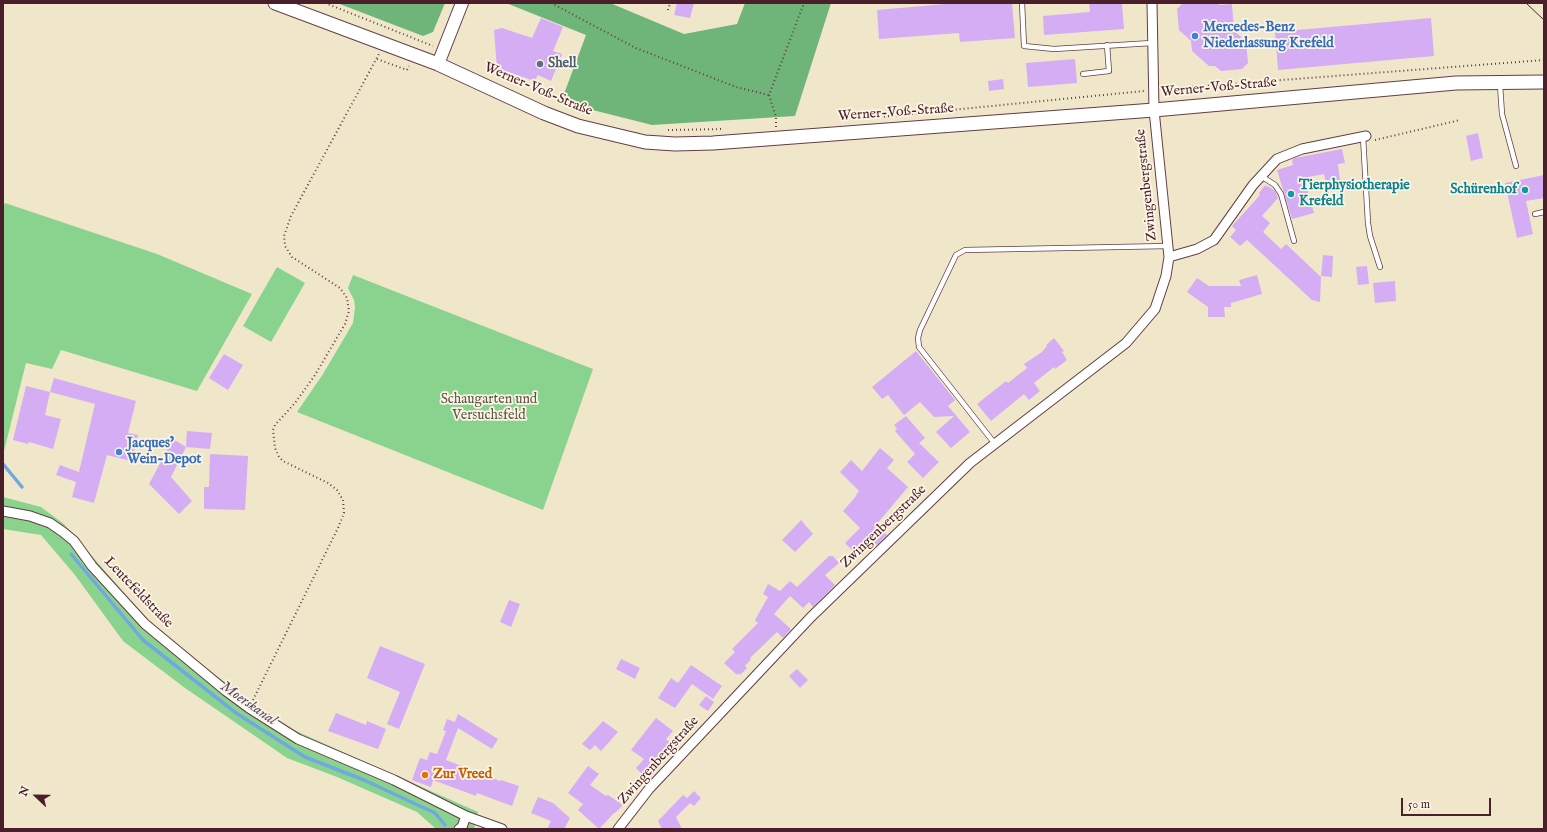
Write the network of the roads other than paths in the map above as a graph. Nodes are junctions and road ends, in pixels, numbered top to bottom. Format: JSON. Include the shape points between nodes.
{"nodes":[{"id":1,"x":275,"y":3,"type":"edge"},
{"id":2,"x":462,"y":3,"type":"edge"},
{"id":3,"x":1022,"y":3,"type":"edge"},
{"id":4,"x":1152,"y":3,"type":"edge"},
{"id":5,"x":1152,"y":43,"type":"junction"},
{"id":6,"x":1107,"y":45,"type":"junction"},
{"id":7,"x":438,"y":64,"type":"junction"},
{"id":8,"x":1083,"y":74,"type":"dead end"},
{"id":9,"x":1544,"y":82,"type":"edge"},
{"id":10,"x":1500,"y":83,"type":"junction"},
{"id":11,"x":1154,"y":110,"type":"junction"},
{"id":12,"x":1365,"y":137,"type":"joint"},
{"id":13,"x":1516,"y":166,"type":"dead end"},
{"id":14,"x":1261,"y":176,"type":"junction"},
{"id":15,"x":1544,"y":212,"type":"edge"},
{"id":16,"x":1535,"y":214,"type":"dead end"},
{"id":17,"x":1294,"y":241,"type":"dead end"},
{"id":18,"x":1168,"y":246,"type":"junction"},
{"id":19,"x":1169,"y":257,"type":"junction"},
{"id":20,"x":1380,"y":267,"type":"dead end"},
{"id":21,"x":995,"y":444,"type":"junction"},
{"id":22,"x":3,"y":511,"type":"edge"},
{"id":23,"x":466,"y":816,"type":"junction"},
{"id":24,"x":459,"y":829,"type":"edge"},
{"id":25,"x":502,"y":829,"type":"edge"},
{"id":26,"x":618,"y":829,"type":"edge"}],
"edges":[{"from":1,"to":7,"type":"main road","name":"Werner-Voß-Straße"},
{"from":2,"to":7,"type":"street"},
{"from":3,"to":6,"type":"lane","via":[[1024,46],[1054,49]]},
{"from":4,"to":5,"type":"street","name":"Zwingenbergstraße"},
{"from":5,"to":6,"type":"lane"},
{"from":5,"to":11,"type":"street","name":"Zwingenbergstraße"},
{"from":6,"to":8,"type":"lane","via":[[1109,70]]},
{"from":7,"to":11,"type":"main road","name":"Werner-Voß-Straße","via":[[578,126],[644,142],[675,144]]},
{"from":9,"to":10,"type":"main road","name":"Werner-Voß-Straße"},
{"from":10,"to":11,"type":"main road","name":"Werner-Voß-Straße","via":[[1456,83]]},
{"from":10,"to":13,"type":"lane","via":[[1502,114]]},
{"from":11,"to":18,"type":"street","name":"Zwingenbergstraße"},
{"from":12,"to":14,"type":"street","name":"Zwingenbergstraße","via":[[1302,149],[1277,159]]},
{"from":12,"to":20,"type":"lane","via":[[1369,231]]},
{"from":14,"to":17,"type":"lane","via":[[1275,185],[1281,194]]},
{"from":14,"to":19,"type":"street","name":"Zwingenbergstraße","via":[[1214,240],[1197,249]]},
{"from":15,"to":16,"type":"lane"},
{"from":18,"to":19,"type":"street","name":"Zwingenbergstraße"},
{"from":18,"to":21,"type":"lane","via":[[965,250],[956,255],[920,330],[918,342],[922,352]]},
{"from":19,"to":21,"type":"street","name":"Zwingenbergstraße","via":[[1166,276],[1155,309],[1126,343]]},
{"from":21,"to":26,"type":"street","name":"Zwingenbergstraße","via":[[970,463],[811,617],[649,789]]},
{"from":22,"to":23,"type":"street","name":"Leutefeldstraße","via":[[30,516],[63,532],[74,541],[92,566],[145,624],[249,708],[298,739],[394,780]]},
{"from":23,"to":24,"type":"street"},
{"from":23,"to":25,"type":"street"}]}
